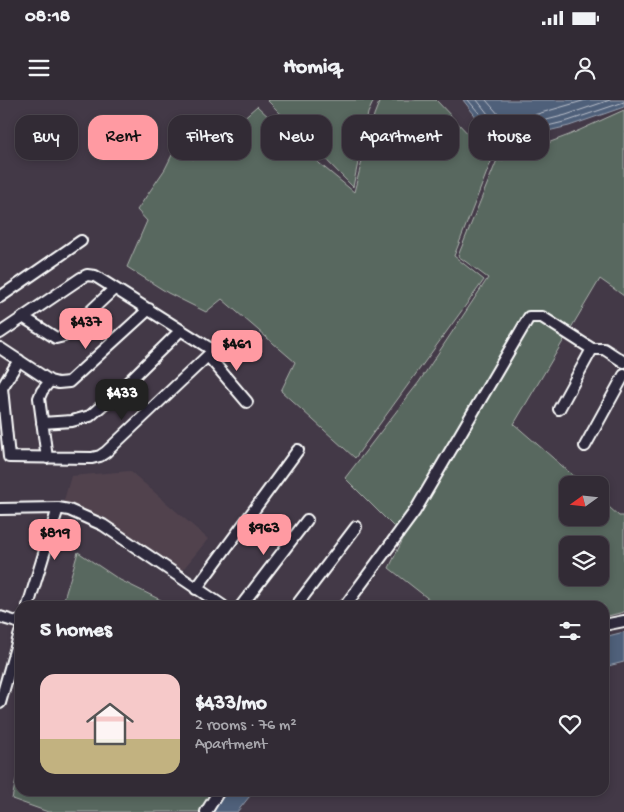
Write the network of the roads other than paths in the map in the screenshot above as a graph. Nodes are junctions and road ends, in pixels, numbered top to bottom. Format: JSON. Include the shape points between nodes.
{"nodes":[{"id":1,"x":81,"y":241,"type":"dead end"},
{"id":2,"x":114,"y":289,"type":"junction"},
{"id":3,"x":0,"y":297,"type":"edge"},
{"id":4,"x":149,"y":309,"type":"junction"},
{"id":5,"x":23,"y":317,"type":"junction"},
{"id":6,"x":181,"y":330,"type":"junction"},
{"id":7,"x":0,"y":333,"type":"edge"},
{"id":8,"x":0,"y":348,"type":"edge"},
{"id":9,"x":592,"y":349,"type":"junction"},
{"id":10,"x":213,"y":351,"type":"junction"},
{"id":11,"x":19,"y":360,"type":"junction"},
{"id":12,"x":624,"y":362,"type":"edge"},
{"id":13,"x":624,"y":375,"type":"edge"},
{"id":14,"x":50,"y":381,"type":"junction"},
{"id":15,"x":247,"y":402,"type":"dead end"},
{"id":16,"x":559,"y":409,"type":"dead end"},
{"id":17,"x":42,"y":423,"type":"junction"},
{"id":18,"x":585,"y":446,"type":"dead end"},
{"id":19,"x":298,"y":450,"type":"dead end"},
{"id":20,"x":47,"y":458,"type":"junction"},
{"id":21,"x":58,"y":508,"type":"junction"},
{"id":22,"x":0,"y":509,"type":"edge"},
{"id":23,"x":307,"y":520,"type":"dead end"},
{"id":24,"x":356,"y":527,"type":"dead end"},
{"id":25,"x":196,"y":589,"type":"junction"},
{"id":26,"x":30,"y":601,"type":"edge"},
{"id":27,"x":215,"y":601,"type":"edge"},
{"id":28,"x":245,"y":601,"type":"edge"},
{"id":29,"x":300,"y":601,"type":"edge"},
{"id":30,"x":349,"y":601,"type":"edge"},
{"id":31,"x":0,"y":617,"type":"edge"},
{"id":32,"x":624,"y":621,"type":"edge"},
{"id":33,"x":15,"y":622,"type":"edge"},
{"id":34,"x":609,"y":624,"type":"edge"},
{"id":35,"x":15,"y":646,"type":"edge"},
{"id":36,"x":4,"y":676,"type":"edge"},
{"id":37,"x":0,"y":703,"type":"edge"},
{"id":38,"x":216,"y":796,"type":"edge"},
{"id":39,"x":206,"y":812,"type":"edge"}],
"edges":[{"from":1,"to":3,"type":"street"},
{"from":2,"to":4,"type":"street"},
{"from":2,"to":5,"type":"street","via":[[96,276],[87,275]]},
{"from":2,"to":5,"type":"street","via":[[60,338]]},
{"from":4,"to":6,"type":"street"},
{"from":4,"to":14,"type":"street","via":[[75,378],[63,383]]},
{"from":5,"to":7,"type":"street"},
{"from":6,"to":10,"type":"street"},
{"from":6,"to":17,"type":"street","via":[[90,416]]},
{"from":8,"to":11,"type":"street"},
{"from":9,"to":12,"type":"street","via":[[604,349]]},
{"from":9,"to":16,"type":"street"},
{"from":9,"to":30,"type":"street","via":[[542,317],[529,317],[416,510]]},
{"from":10,"to":15,"type":"street"},
{"from":10,"to":20,"type":"street","via":[[100,456]]},
{"from":11,"to":14,"type":"street"},
{"from":11,"to":20,"type":"street","via":[[2,388],[9,457]]},
{"from":13,"to":18,"type":"street"},
{"from":14,"to":17,"type":"street","via":[[40,398]]},
{"from":17,"to":20,"type":"street"},
{"from":19,"to":25,"type":"street"},
{"from":21,"to":22,"type":"street"},
{"from":21,"to":25,"type":"street","via":[[103,524]]},
{"from":21,"to":26,"type":"street"},
{"from":23,"to":28,"type":"street"},
{"from":24,"to":29,"type":"street"},
{"from":25,"to":27,"type":"street"},
{"from":31,"to":33,"type":"street"},
{"from":32,"to":34,"type":"street"},
{"from":35,"to":36,"type":"street"},
{"from":36,"to":37,"type":"street"},
{"from":38,"to":39,"type":"street"}]}
